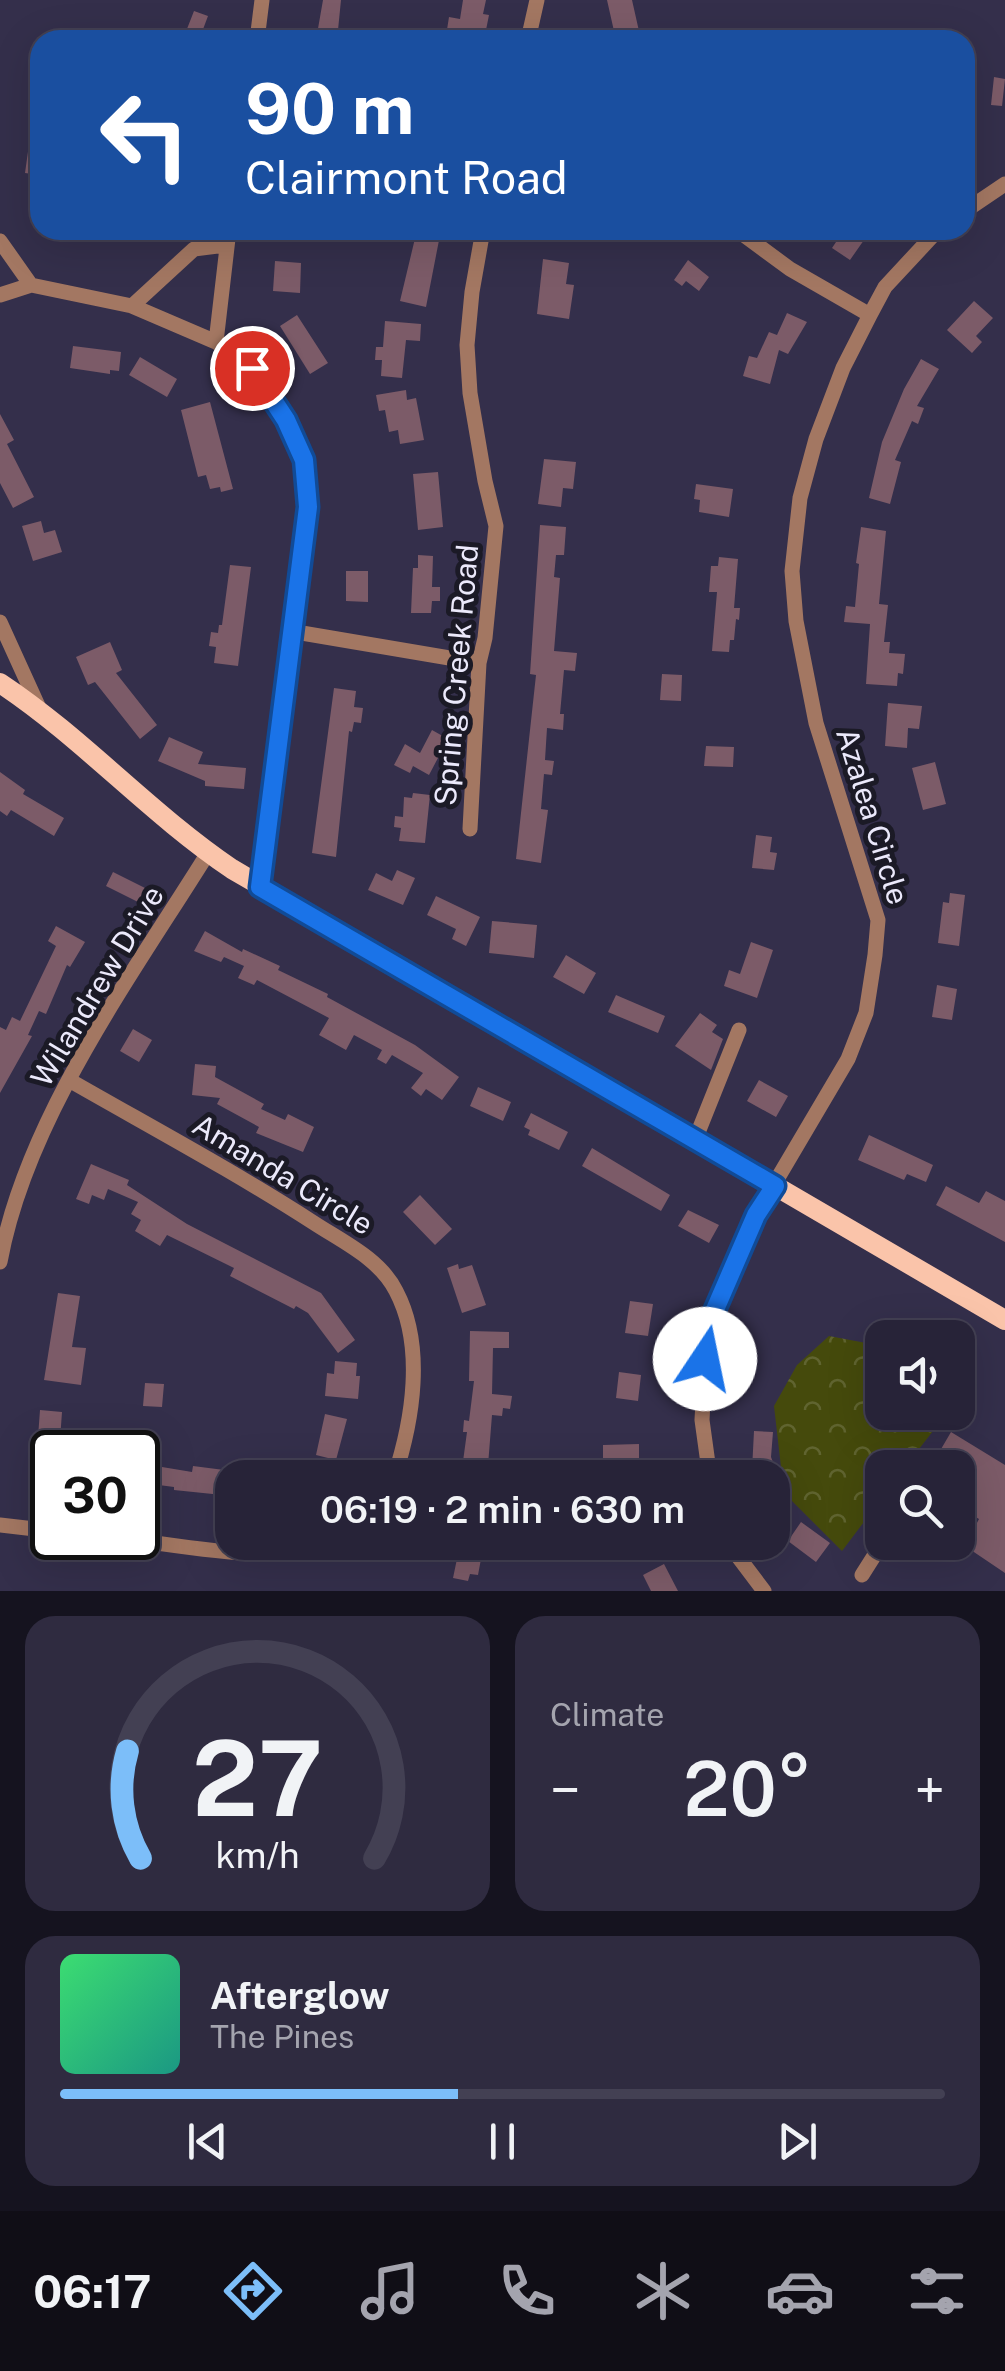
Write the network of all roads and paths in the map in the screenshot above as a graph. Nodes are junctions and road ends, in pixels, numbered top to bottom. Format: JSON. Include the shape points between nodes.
{"nodes":[{"id":1,"x":262,"y":0,"type":"edge"},
{"id":2,"x":537,"y":0,"type":"edge"},
{"id":3,"x":258,"y":30,"type":"edge"},
{"id":4,"x":530,"y":30,"type":"edge"},
{"id":5,"x":1005,"y":184,"type":"edge"},
{"id":6,"x":975,"y":204,"type":"edge"},
{"id":7,"x":221,"y":240,"type":"edge"},
{"id":8,"x":227,"y":240,"type":"edge"},
{"id":9,"x":481,"y":240,"type":"edge"},
{"id":10,"x":751,"y":240,"type":"edge"},
{"id":11,"x":929,"y":240,"type":"edge"},
{"id":12,"x":0,"y":241,"type":"edge"},
{"id":13,"x":31,"y":285,"type":"junction"},
{"id":14,"x":0,"y":295,"type":"edge"},
{"id":15,"x":132,"y":306,"type":"junction"},
{"id":16,"x":870,"y":315,"type":"junction"},
{"id":17,"x":216,"y":342,"type":"junction"},
{"id":18,"x":0,"y":622,"type":"edge"},
{"id":19,"x":290,"y":632,"type":"junction"},
{"id":20,"x":479,"y":662,"type":"junction"},
{"id":21,"x":0,"y":683,"type":"edge"},
{"id":22,"x":40,"y":710,"type":"junction"},
{"id":23,"x":470,"y":829,"type":"dead end"},
{"id":24,"x":208,"y":853,"type":"junction"},
{"id":25,"x":260,"y":887,"type":"junction"},
{"id":26,"x":740,"y":1030,"type":"dead end"},
{"id":27,"x":69,"y":1080,"type":"junction"},
{"id":28,"x":695,"y":1140,"type":"junction"},
{"id":29,"x":775,"y":1186,"type":"junction"},
{"id":30,"x":0,"y":1262,"type":"edge"},
{"id":31,"x":1005,"y":1320,"type":"edge"},
{"id":32,"x":398,"y":1460,"type":"edge"},
{"id":33,"x":708,"y":1460,"type":"edge"},
{"id":34,"x":0,"y":1525,"type":"edge"},
{"id":35,"x":30,"y":1528,"type":"edge"},
{"id":36,"x":160,"y":1543,"type":"edge"},
{"id":37,"x":215,"y":1549,"type":"edge"},
{"id":38,"x":738,"y":1560,"type":"edge"},
{"id":39,"x":872,"y":1560,"type":"edge"},
{"id":40,"x":862,"y":1575,"type":"dead end"},
{"id":41,"x":764,"y":1591,"type":"edge"}],
"edges":[{"from":1,"to":3,"type":"street"},
{"from":2,"to":4,"type":"street"},
{"from":5,"to":6,"type":"street"},
{"from":7,"to":15,"type":"street","via":[[194,249]]},
{"from":8,"to":17,"type":"street"},
{"from":9,"to":20,"type":"street","name":"Spring Creek Road","via":[[467,345],[496,526]]},
{"from":10,"to":16,"type":"street"},
{"from":11,"to":16,"type":"street","name":"Azalea Circle"},
{"from":12,"to":13,"type":"street"},
{"from":13,"to":14,"type":"street"},
{"from":13,"to":15,"type":"street"},
{"from":15,"to":17,"type":"street"},
{"from":16,"to":29,"type":"street","name":"Azalea Circle","via":[[816,439],[800,498],[792,571],[816,723],[878,920],[875,955],[866,1013],[848,1059]]},
{"from":17,"to":19,"type":"street","via":[[252,368],[304,460],[308,507]]},
{"from":18,"to":22,"type":"street"},
{"from":19,"to":20,"type":"street"},
{"from":19,"to":25,"type":"street"},
{"from":20,"to":23,"type":"street","name":"Spring Creek Road"},
{"from":21,"to":22,"type":"main road"},
{"from":22,"to":24,"type":"main road"},
{"from":24,"to":25,"type":"main road"},
{"from":24,"to":27,"type":"street","name":"Wilandrew Drive"},
{"from":25,"to":28,"type":"main road"},
{"from":26,"to":28,"type":"street"},
{"from":27,"to":30,"type":"street","name":"Wilandrew Drive","via":[[6,1227]]},
{"from":27,"to":32,"type":"street","name":"Amanda Circle","via":[[274,1197],[367,1257],[394,1286],[413,1346],[411,1401]]},
{"from":28,"to":29,"type":"main road"},
{"from":29,"to":31,"type":"main road"},
{"from":29,"to":33,"type":"street","name":"Azalea Circle","via":[[707,1328],[702,1420]]},
{"from":34,"to":35,"type":"street"},
{"from":36,"to":37,"type":"street"},
{"from":38,"to":41,"type":"street"},
{"from":39,"to":40,"type":"street"}]}
